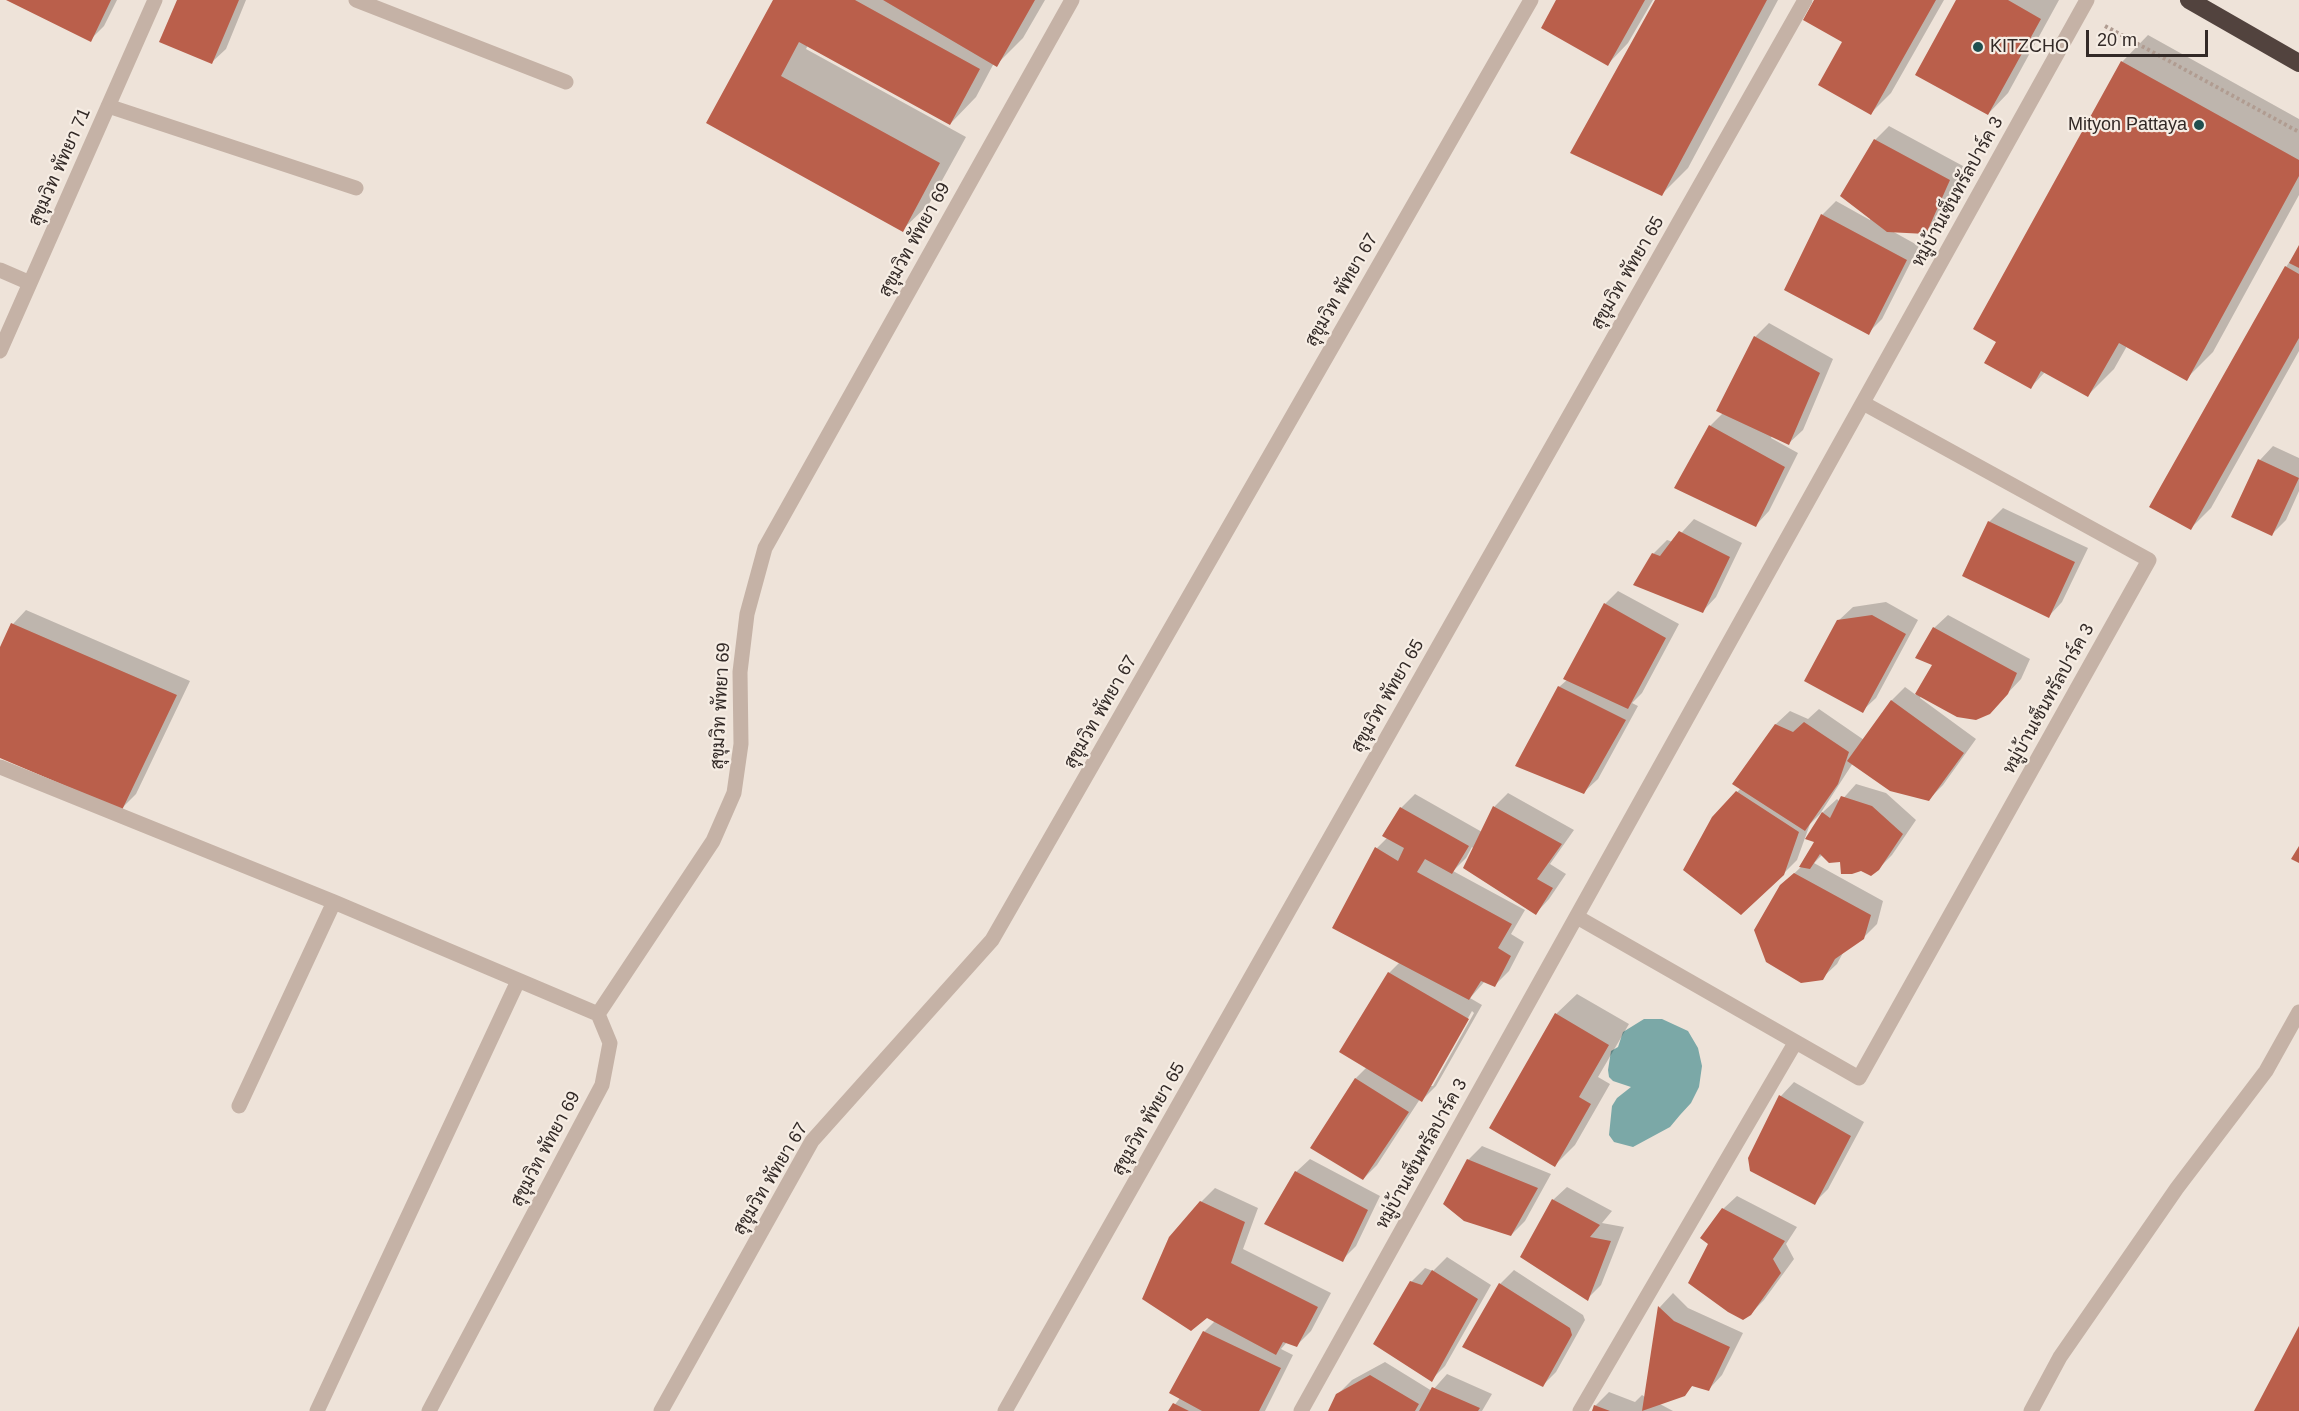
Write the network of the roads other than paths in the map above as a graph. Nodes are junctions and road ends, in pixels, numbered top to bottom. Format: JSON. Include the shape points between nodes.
{"nodes":[{"id":1,"x":155,"y":0,"type":"edge"},
{"id":2,"x":356,"y":0,"type":"edge"},
{"id":3,"x":1072,"y":0,"type":"edge"},
{"id":4,"x":1531,"y":0,"type":"edge"},
{"id":5,"x":1805,"y":0,"type":"edge"},
{"id":6,"x":2189,"y":0,"type":"edge"},
{"id":7,"x":2084,"y":6,"type":"edge"},
{"id":8,"x":2299,"y":63,"type":"edge"},
{"id":9,"x":566,"y":81,"type":"dead end"},
{"id":10,"x":108,"y":106,"type":"junction"},
{"id":11,"x":356,"y":188,"type":"dead end"},
{"id":12,"x":0,"y":270,"type":"edge"},
{"id":13,"x":30,"y":283,"type":"junction"},
{"id":14,"x":0,"y":351,"type":"edge"},
{"id":15,"x":1863,"y":403,"type":"junction"},
{"id":16,"x":0,"y":767,"type":"edge"},
{"id":17,"x":334,"y":902,"type":"junction"},
{"id":18,"x":1577,"y":917,"type":"junction"},
{"id":19,"x":518,"y":981,"type":"junction"},
{"id":20,"x":2299,"y":1012,"type":"edge"},
{"id":21,"x":598,"y":1014,"type":"junction"},
{"id":22,"x":1795,"y":1043,"type":"junction"},
{"id":23,"x":240,"y":1106,"type":"dead end"},
{"id":24,"x":317,"y":1411,"type":"edge"},
{"id":25,"x":429,"y":1411,"type":"edge"},
{"id":26,"x":661,"y":1411,"type":"edge"},
{"id":27,"x":1005,"y":1411,"type":"edge"},
{"id":28,"x":1301,"y":1411,"type":"edge"},
{"id":29,"x":1580,"y":1411,"type":"edge"},
{"id":30,"x":2031,"y":1411,"type":"edge"}],
"edges":[{"from":1,"to":10,"type":"street","name":"สุขุมวิท พัทยา 71"},
{"from":2,"to":9,"type":"street"},
{"from":3,"to":21,"type":"street","name":"สุขุมวิท พัทยา 69","via":[[765,548],[747,614],[740,672],[741,744],[734,793],[713,841]]},
{"from":4,"to":26,"type":"street","name":"สุขุมวิท พัทยา 67","via":[[992,940],[812,1141]]},
{"from":5,"to":27,"type":"street","name":"สุขุมวิท พัทยา 65"},
{"from":6,"to":8,"type":"highway"},
{"from":7,"to":15,"type":"street","name":"หมู่บ้านเซ็นทรัลปาร์ค 3"},
{"from":10,"to":11,"type":"street"},
{"from":10,"to":13,"type":"street","name":"สุขุมวิท พัทยา 71"},
{"from":12,"to":13,"type":"street"},
{"from":13,"to":14,"type":"street","name":"สุขุมวิท พัทยา 71"},
{"from":15,"to":18,"type":"street","name":"หมู่บ้านเซ็นทรัลปาร์ค 3"},
{"from":15,"to":22,"type":"street","name":"หมู่บ้านเซ็นทรัลปาร์ค 3","via":[[2149,560],[1858,1078]]},
{"from":16,"to":17,"type":"street"},
{"from":17,"to":19,"type":"street"},
{"from":17,"to":23,"type":"street"},
{"from":18,"to":22,"type":"street","name":"หมู่บ้านเซ็นทรัลปาร์ค 3"},
{"from":18,"to":28,"type":"street","name":"หมู่บ้านเซ็นทรัลปาร์ค 3"},
{"from":19,"to":21,"type":"street"},
{"from":19,"to":24,"type":"street"},
{"from":20,"to":30,"type":"street","via":[[2266,1071],[2177,1188],[2060,1357]]},
{"from":21,"to":25,"type":"street","name":"สุขุมวิท พัทยา 69","via":[[610,1043],[602,1084]]},
{"from":22,"to":29,"type":"street"}]}
